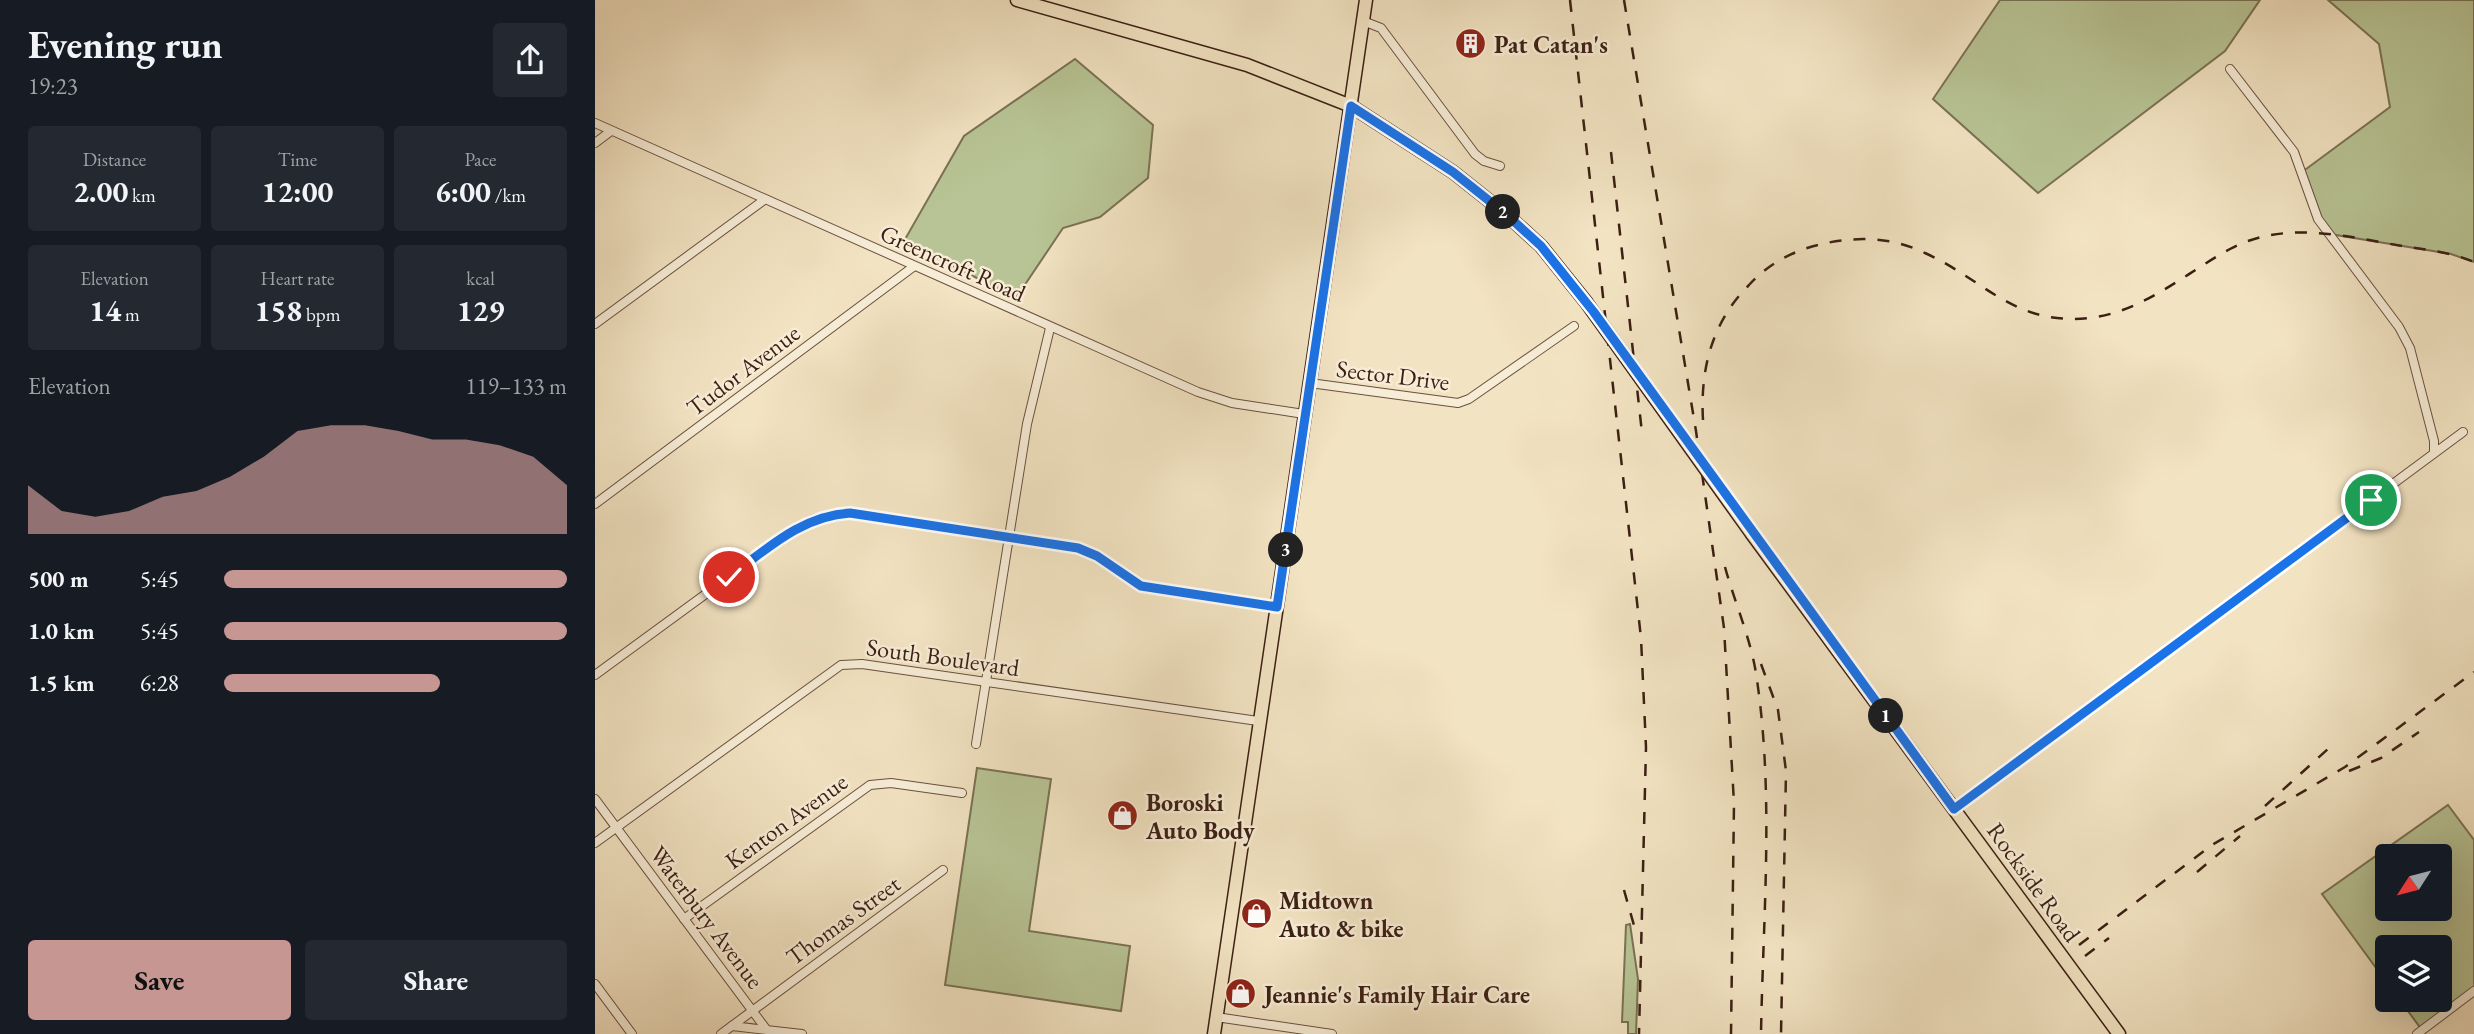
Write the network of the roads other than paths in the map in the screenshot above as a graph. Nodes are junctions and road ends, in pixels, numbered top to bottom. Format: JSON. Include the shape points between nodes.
{"nodes":[{"id":1,"x":1017,"y":0,"type":"edge"},
{"id":2,"x":1366,"y":0,"type":"edge"},
{"id":3,"x":1363,"y":21,"type":"junction"},
{"id":4,"x":2230,"y":69,"type":"dead end"},
{"id":5,"x":1351,"y":106,"type":"junction"},
{"id":6,"x":595,"y":123,"type":"edge"},
{"id":7,"x":611,"y":131,"type":"junction"},
{"id":8,"x":595,"y":143,"type":"edge"},
{"id":9,"x":1500,"y":166,"type":"dead end"},
{"id":10,"x":764,"y":200,"type":"junction"},
{"id":11,"x":913,"y":267,"type":"junction"},
{"id":12,"x":595,"y":324,"type":"edge"},
{"id":13,"x":1574,"y":326,"type":"dead end"},
{"id":14,"x":1050,"y":328,"type":"junction"},
{"id":15,"x":1310,"y":383,"type":"junction"},
{"id":16,"x":1304,"y":414,"type":"junction"},
{"id":17,"x":2463,"y":432,"type":"dead end"},
{"id":18,"x":2434,"y":453,"type":"junction"},
{"id":19,"x":595,"y":504,"type":"edge"},
{"id":20,"x":1010,"y":537,"type":"junction"},
{"id":21,"x":1277,"y":607,"type":"junction"},
{"id":22,"x":595,"y":675,"type":"edge"},
{"id":23,"x":987,"y":682,"type":"junction"},
{"id":24,"x":1258,"y":721,"type":"junction"},
{"id":25,"x":976,"y":744,"type":"dead end"},
{"id":26,"x":962,"y":793,"type":"dead end"},
{"id":27,"x":595,"y":799,"type":"edge"},
{"id":28,"x":1954,"y":809,"type":"junction"},
{"id":29,"x":615,"y":827,"type":"junction"},
{"id":30,"x":595,"y":843,"type":"edge"},
{"id":31,"x":943,"y":870,"type":"dead end"},
{"id":32,"x":684,"y":919,"type":"junction"},
{"id":33,"x":595,"y":984,"type":"edge"},
{"id":34,"x":2474,"y":992,"type":"edge"},
{"id":35,"x":752,"y":1010,"type":"junction"},
{"id":36,"x":1216,"y":1017,"type":"junction"},
{"id":37,"x":732,"y":1026,"type":"junction"},
{"id":38,"x":765,"y":1029,"type":"junction"},
{"id":39,"x":632,"y":1034,"type":"edge"},
{"id":40,"x":721,"y":1034,"type":"edge"},
{"id":41,"x":802,"y":1034,"type":"edge"},
{"id":42,"x":1214,"y":1034,"type":"edge"},
{"id":43,"x":1332,"y":1034,"type":"edge"},
{"id":44,"x":2119,"y":1034,"type":"edge"},
{"id":45,"x":2417,"y":1034,"type":"edge"}],
"edges":[{"from":1,"to":5,"type":"main road","name":"Rockside Road","via":[[1247,65]]},
{"from":2,"to":3,"type":"main road"},
{"from":3,"to":5,"type":"main road"},
{"from":3,"to":9,"type":"street","via":[[1381,28],[1475,154]]},
{"from":4,"to":18,"type":"street","via":[[2294,152],[2318,219],[2399,327],[2410,348]]},
{"from":5,"to":15,"type":"main road"},
{"from":5,"to":28,"type":"main road","name":"Rockside Road","bridge":true,"via":[[1453,172],[1541,246]]},
{"from":6,"to":7,"type":"street","name":"Greencroft Road"},
{"from":7,"to":8,"type":"street"},
{"from":7,"to":10,"type":"street","name":"Greencroft Road"},
{"from":10,"to":11,"type":"street","name":"Greencroft Road"},
{"from":10,"to":12,"type":"street"},
{"from":11,"to":14,"type":"street","name":"Greencroft Road"},
{"from":11,"to":19,"type":"street","name":"Tudor Avenue"},
{"from":13,"to":15,"type":"street","name":"Sector Drive","via":[[1458,403]]},
{"from":14,"to":16,"type":"street","name":"Greencroft Road","via":[[1198,392]]},
{"from":14,"to":20,"type":"street","via":[[1027,424]]},
{"from":15,"to":16,"type":"main road"},
{"from":16,"to":21,"type":"main road"},
{"from":17,"to":18,"type":"street"},
{"from":18,"to":28,"type":"street"},
{"from":20,"to":21,"type":"street","via":[[1089,551],[1141,586]]},
{"from":20,"to":22,"type":"street","via":[[850,513],[814,519]]},
{"from":20,"to":23,"type":"street"},
{"from":21,"to":24,"type":"main road"},
{"from":23,"to":24,"type":"street","name":"South Boulevard"},
{"from":23,"to":25,"type":"street"},
{"from":23,"to":29,"type":"street","name":"South Boulevard","via":[[841,665]]},
{"from":24,"to":36,"type":"main road"},
{"from":26,"to":32,"type":"street","name":"Kenton Avenue","via":[[891,783],[870,785]]},
{"from":27,"to":29,"type":"street","name":"Waterbury Avenue"},
{"from":28,"to":44,"type":"main road","name":"Rockside Road"},
{"from":29,"to":30,"type":"street","name":"South Boulevard"},
{"from":29,"to":32,"type":"street","name":"Waterbury Avenue"},
{"from":31,"to":35,"type":"street","name":"Thomas Street"},
{"from":32,"to":35,"type":"street","name":"Waterbury Avenue"},
{"from":33,"to":39,"type":"street"},
{"from":34,"to":45,"type":"street"},
{"from":35,"to":37,"type":"street","name":"Thomas Street"},
{"from":35,"to":38,"type":"street","name":"Waterbury Avenue"},
{"from":36,"to":42,"type":"main road"},
{"from":36,"to":43,"type":"street"},
{"from":37,"to":38,"type":"street"},
{"from":37,"to":40,"type":"street","name":"Thomas Street"},
{"from":38,"to":41,"type":"street"}]}
